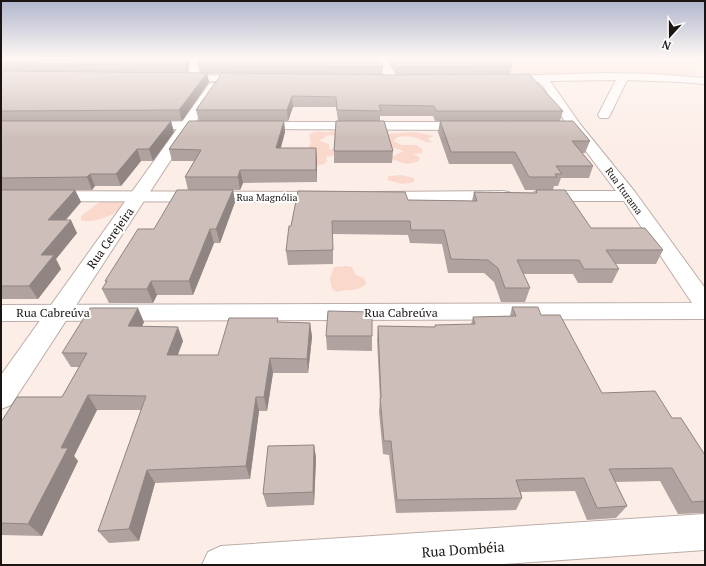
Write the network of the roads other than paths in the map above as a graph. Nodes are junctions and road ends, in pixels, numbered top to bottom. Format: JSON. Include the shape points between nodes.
{"nodes":[{"id":1,"x":214,"y":85,"type":"edge"},
{"id":2,"x":547,"y":85,"type":"edge"},
{"id":3,"x":618,"y":85,"type":"edge"},
{"id":4,"x":688,"y":85,"type":"edge"},
{"id":5,"x":705,"y":88,"type":"edge"},
{"id":6,"x":604,"y":114,"type":"dead end"},
{"id":7,"x":186,"y":125,"type":"junction"},
{"id":8,"x":132,"y":126,"type":"edge"},
{"id":9,"x":226,"y":126,"type":"edge"},
{"id":10,"x":242,"y":126,"type":"edge"},
{"id":11,"x":480,"y":126,"type":"edge"},
{"id":12,"x":560,"y":127,"type":"edge"},
{"id":13,"x":575,"y":127,"type":"junction"},
{"id":14,"x":1,"y":196,"type":"edge"},
{"id":15,"x":629,"y":196,"type":"junction"},
{"id":16,"x":138,"y":197,"type":"junction"},
{"id":17,"x":705,"y":305,"type":"edge"},
{"id":18,"x":705,"y":311,"type":"edge"},
{"id":19,"x":59,"y":312,"type":"junction"},
{"id":20,"x":1,"y":313,"type":"edge"},
{"id":21,"x":1,"y":397,"type":"edge"},
{"id":22,"x":705,"y":532,"type":"edge"},
{"id":23,"x":221,"y":565,"type":"edge"}],
"edges":[{"from":1,"to":7,"type":"street","name":"Rua Cerejeira"},
{"from":2,"to":13,"type":"street","name":"Rua Iturama"},
{"from":3,"to":6,"type":"street"},
{"from":4,"to":5,"type":"street"},
{"from":7,"to":8,"type":"street"},
{"from":7,"to":9,"type":"street"},
{"from":7,"to":16,"type":"street","name":"Rua Cerejeira"},
{"from":10,"to":11,"type":"street"},
{"from":12,"to":13,"type":"street"},
{"from":13,"to":15,"type":"street","name":"Rua Iturama"},
{"from":14,"to":16,"type":"street","name":"Rua Magnólia"},
{"from":15,"to":16,"type":"street","name":"Rua Magnólia"},
{"from":15,"to":17,"type":"street","name":"Rua Iturama"},
{"from":16,"to":19,"type":"street","name":"Rua Cerejeira"},
{"from":18,"to":19,"type":"street","name":"Rua Cabreúva"},
{"from":19,"to":20,"type":"street","name":"Rua Cabreúva"},
{"from":19,"to":21,"type":"street","name":"Rua Cerejeira"},
{"from":22,"to":23,"type":"street","name":"Rua Dombéia"}]}
